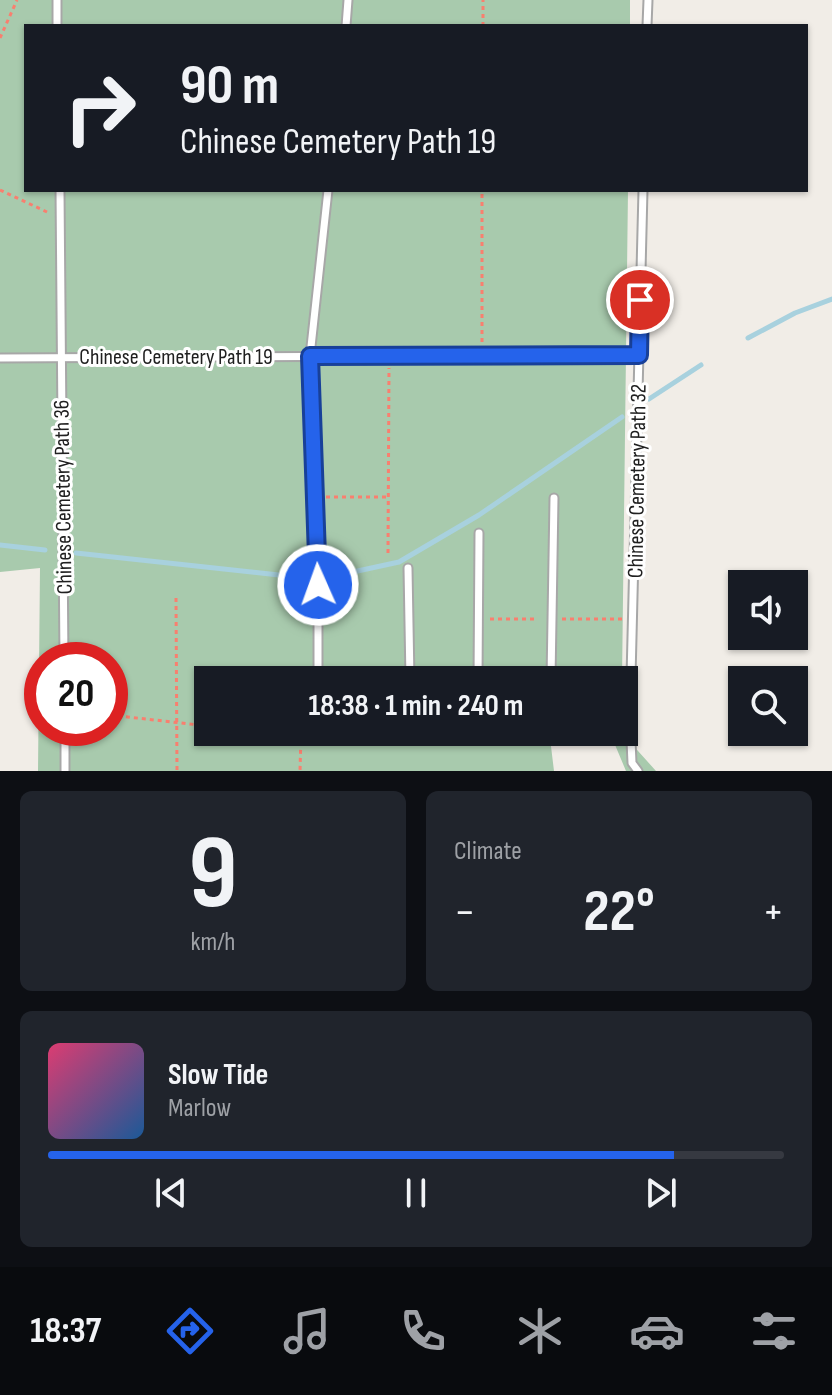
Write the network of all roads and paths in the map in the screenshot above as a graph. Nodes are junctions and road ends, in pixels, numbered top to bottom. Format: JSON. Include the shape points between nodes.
{"nodes":[{"id":1,"x":17,"y":0,"type":"edge"},
{"id":2,"x":57,"y":0,"type":"edge"},
{"id":3,"x":348,"y":0,"type":"edge"},
{"id":4,"x":483,"y":0,"type":"edge"},
{"id":5,"x":648,"y":0,"type":"edge"},
{"id":6,"x":57,"y":24,"type":"edge"},
{"id":7,"x":346,"y":24,"type":"edge"},
{"id":8,"x":483,"y":24,"type":"edge"},
{"id":9,"x":647,"y":24,"type":"edge"},
{"id":10,"x":0,"y":38,"type":"edge"},
{"id":11,"x":0,"y":190,"type":"edge"},
{"id":12,"x":60,"y":192,"type":"edge"},
{"id":13,"x":328,"y":192,"type":"edge"},
{"id":14,"x":482,"y":192,"type":"edge"},
{"id":15,"x":643,"y":192,"type":"edge"},
{"id":16,"x":60,"y":218,"type":"junction"},
{"id":17,"x":482,"y":342,"type":"dead end"},
{"id":18,"x":639,"y":355,"type":"junction"},
{"id":19,"x":310,"y":356,"type":"junction"},
{"id":20,"x":60,"y":357,"type":"junction"},
{"id":21,"x":0,"y":358,"type":"edge"},
{"id":22,"x":389,"y":368,"type":"dead end"},
{"id":23,"x":319,"y":497,"type":"dead end"},
{"id":24,"x":387,"y":497,"type":"junction"},
{"id":25,"x":554,"y":498,"type":"dead end"},
{"id":26,"x":479,"y":533,"type":"dead end"},
{"id":27,"x":388,"y":553,"type":"dead end"},
{"id":28,"x":408,"y":568,"type":"dead end"},
{"id":29,"x":176,"y":598,"type":"dead end"},
{"id":30,"x":64,"y":642,"type":"edge"},
{"id":31,"x":318,"y":666,"type":"edge"},
{"id":32,"x":410,"y":666,"type":"edge"},
{"id":33,"x":478,"y":666,"type":"edge"},
{"id":34,"x":551,"y":666,"type":"edge"},
{"id":35,"x":629,"y":666,"type":"edge"},
{"id":36,"x":128,"y":717,"type":"edge"},
{"id":37,"x":194,"y":724,"type":"edge"},
{"id":38,"x":65,"y":746,"type":"edge"},
{"id":39,"x":301,"y":746,"type":"edge"},
{"id":40,"x":630,"y":746,"type":"edge"},
{"id":41,"x":65,"y":771,"type":"edge"},
{"id":42,"x":177,"y":771,"type":"edge"},
{"id":43,"x":300,"y":771,"type":"edge"},
{"id":44,"x":638,"y":771,"type":"edge"}],
"edges":[{"from":1,"to":10,"type":"path"},
{"from":2,"to":6,"type":"lane"},
{"from":3,"to":7,"type":"lane"},
{"from":4,"to":8,"type":"path"},
{"from":5,"to":9,"type":"lane"},
{"from":11,"to":16,"type":"path"},
{"from":12,"to":16,"type":"lane","name":"Chinese Cemetery Path 36"},
{"from":13,"to":19,"type":"lane"},
{"from":14,"to":17,"type":"path"},
{"from":15,"to":18,"type":"lane","name":"Chinese Cemetery Path 32"},
{"from":16,"to":20,"type":"lane","name":"Chinese Cemetery Path 36"},
{"from":18,"to":19,"type":"lane","name":"Chinese Cemetery Path 19"},
{"from":18,"to":35,"type":"lane","name":"Chinese Cemetery Path 32"},
{"from":19,"to":20,"type":"lane","name":"Chinese Cemetery Path 19"},
{"from":19,"to":31,"type":"lane"},
{"from":20,"to":21,"type":"lane","name":"Chinese Cemetery Path 19"},
{"from":20,"to":30,"type":"lane","name":"Chinese Cemetery Path 36"},
{"from":22,"to":24,"type":"path"},
{"from":23,"to":24,"type":"path"},
{"from":24,"to":27,"type":"path"},
{"from":25,"to":34,"type":"lane"},
{"from":26,"to":33,"type":"lane"},
{"from":28,"to":32,"type":"lane"},
{"from":29,"to":42,"type":"path"},
{"from":36,"to":37,"type":"path"},
{"from":38,"to":41,"type":"lane"},
{"from":39,"to":43,"type":"path"},
{"from":40,"to":44,"type":"lane","name":"Chinese Cemetery Path 32"}]}
